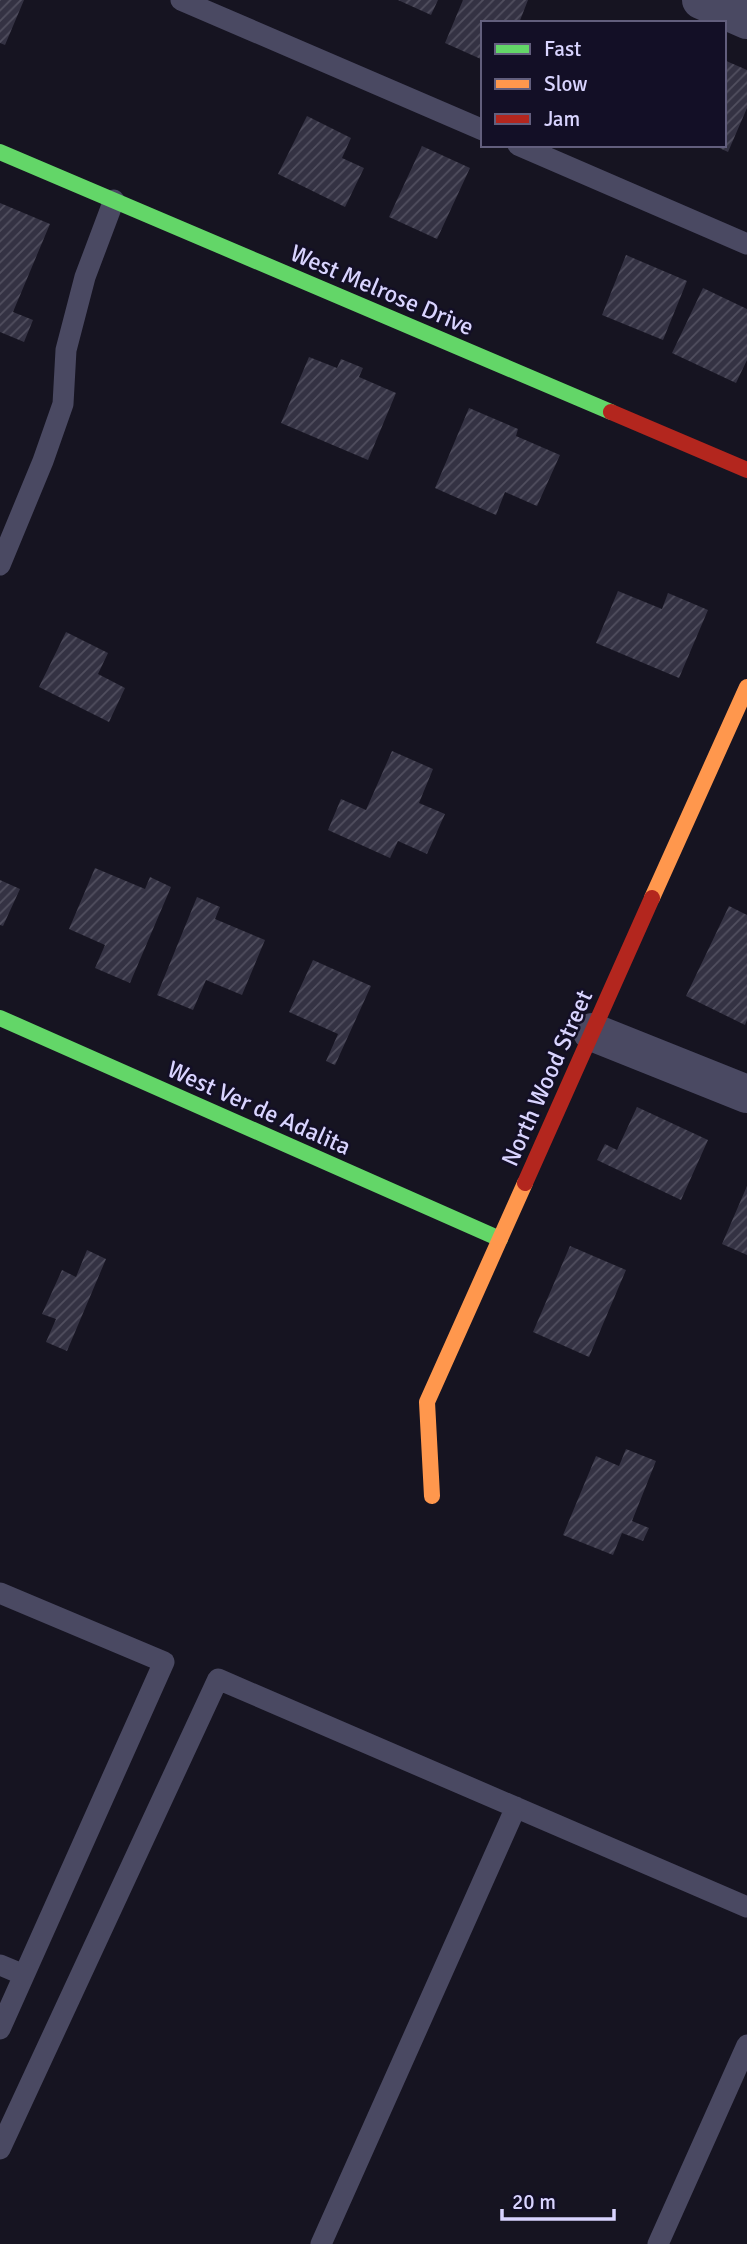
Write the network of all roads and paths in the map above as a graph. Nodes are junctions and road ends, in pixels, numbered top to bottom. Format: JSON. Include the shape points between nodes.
{"nodes":[{"id":1,"x":181,"y":0,"type":"edge"},
{"id":2,"x":701,"y":0,"type":"edge"},
{"id":3,"x":747,"y":20,"type":"edge"},
{"id":4,"x":481,"y":129,"type":"edge"},
{"id":5,"x":523,"y":147,"type":"edge"},
{"id":6,"x":0,"y":152,"type":"edge"},
{"id":7,"x":114,"y":200,"type":"junction"},
{"id":8,"x":747,"y":244,"type":"edge"},
{"id":9,"x":747,"y":470,"type":"edge"},
{"id":10,"x":0,"y":565,"type":"edge"},
{"id":11,"x":747,"y":687,"type":"edge"},
{"id":12,"x":0,"y":1018,"type":"edge"},
{"id":13,"x":592,"y":1032,"type":"junction"},
{"id":14,"x":747,"y":1094,"type":"edge"},
{"id":15,"x":500,"y":1239,"type":"junction"},
{"id":16,"x":432,"y":1496,"type":"dead end"},
{"id":17,"x":0,"y":1593,"type":"edge"},
{"id":18,"x":516,"y":1808,"type":"junction"},
{"id":19,"x":747,"y":1907,"type":"edge"},
{"id":20,"x":0,"y":1965,"type":"edge"},
{"id":21,"x":24,"y":1975,"type":"junction"},
{"id":22,"x":0,"y":2029,"type":"edge"},
{"id":23,"x":747,"y":2045,"type":"edge"},
{"id":24,"x":0,"y":2149,"type":"edge"},
{"id":25,"x":321,"y":2244,"type":"edge"},
{"id":26,"x":658,"y":2244,"type":"edge"}],
"edges":[{"from":1,"to":4,"type":"lane"},
{"from":2,"to":3,"type":"street"},
{"from":5,"to":8,"type":"lane"},
{"from":6,"to":7,"type":"street","name":"West Melrose Drive"},
{"from":7,"to":9,"type":"street","name":"West Melrose Drive"},
{"from":7,"to":10,"type":"lane","via":[[85,277],[65,350],[62,404]]},
{"from":11,"to":13,"type":"street","name":"North Wood Street"},
{"from":12,"to":15,"type":"street","name":"West Ver de Adalita"},
{"from":13,"to":14,"type":"street"},
{"from":13,"to":15,"type":"street","name":"North Wood Street"},
{"from":15,"to":16,"type":"street","name":"North Wood Street","via":[[427,1402]]},
{"from":17,"to":21,"type":"lane","via":[[164,1662]]},
{"from":18,"to":19,"type":"lane"},
{"from":18,"to":24,"type":"lane","via":[[218,1679]]},
{"from":18,"to":25,"type":"lane"},
{"from":20,"to":21,"type":"lane"},
{"from":21,"to":22,"type":"lane"},
{"from":23,"to":26,"type":"lane"}]}
